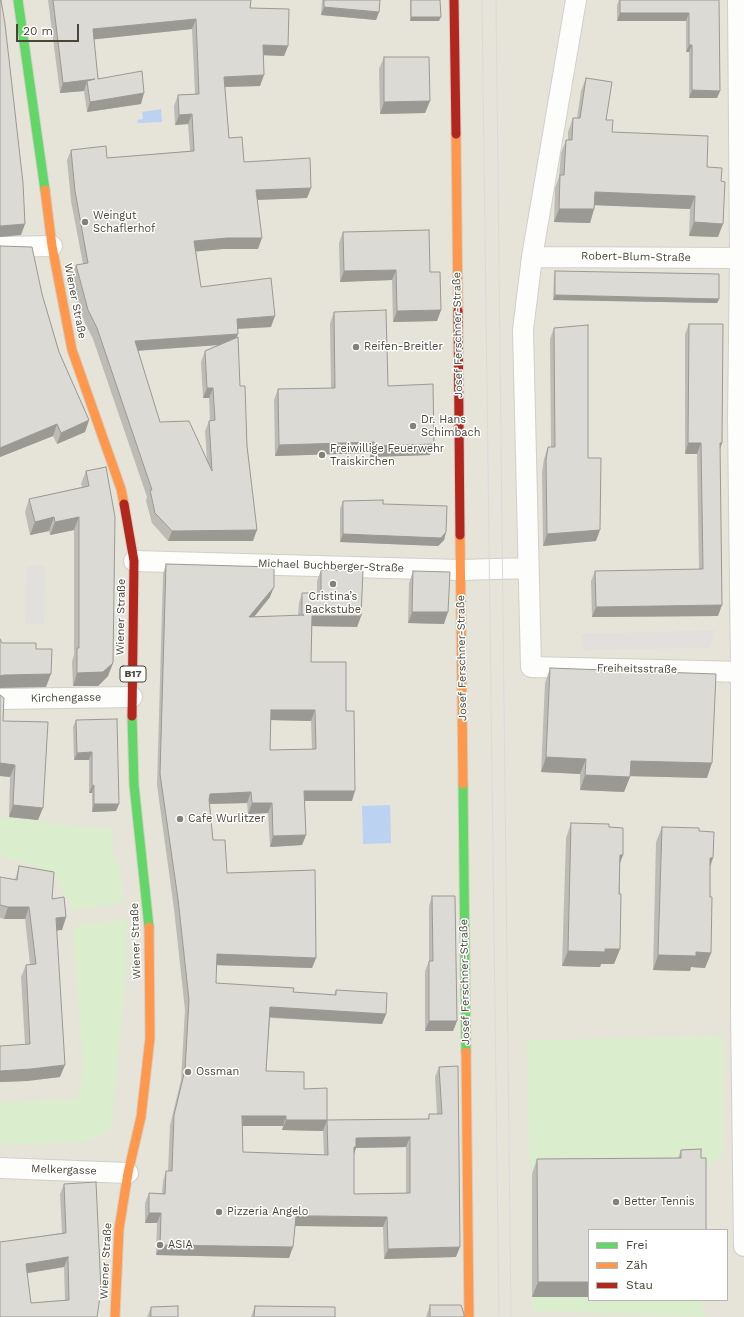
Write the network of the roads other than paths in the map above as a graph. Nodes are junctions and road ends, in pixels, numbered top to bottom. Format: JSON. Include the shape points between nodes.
{"nodes":[{"id":1,"x":18,"y":0,"type":"edge"},
{"id":2,"x":454,"y":0,"type":"edge"},
{"id":3,"x":576,"y":0,"type":"edge"},
{"id":4,"x":738,"y":0,"type":"edge"},
{"id":5,"x":741,"y":97,"type":"edge"},
{"id":6,"x":52,"y":246,"type":"junction"},
{"id":7,"x":0,"y":247,"type":"edge"},
{"id":8,"x":532,"y":256,"type":"junction"},
{"id":9,"x":740,"y":258,"type":"junction"},
{"id":10,"x":134,"y":561,"type":"junction"},
{"id":11,"x":528,"y":568,"type":"junction"},
{"id":12,"x":461,"y":570,"type":"junction"},
{"id":13,"x":743,"y":672,"type":"edge"},
{"id":14,"x":132,"y":697,"type":"junction"},
{"id":15,"x":0,"y":699,"type":"edge"},
{"id":16,"x":743,"y":1010,"type":"edge"},
{"id":17,"x":0,"y":1168,"type":"edge"},
{"id":18,"x":128,"y":1173,"type":"junction"},
{"id":19,"x":744,"y":1246,"type":"edge"},
{"id":20,"x":115,"y":1317,"type":"edge"},
{"id":21,"x":469,"y":1317,"type":"edge"}],
"edges":[{"from":1,"to":6,"type":"main road","name":"Wiener Straße","number":"B17"},
{"from":2,"to":12,"type":"main road","name":"Josef Ferschner-Straße"},
{"from":3,"to":8,"type":"street"},
{"from":4,"to":5,"type":"street"},
{"from":5,"to":9,"type":"street"},
{"from":6,"to":7,"type":"street"},
{"from":6,"to":10,"type":"main road","name":"Wiener Straße","number":"B17","via":[[72,350],[121,489]]},
{"from":8,"to":9,"type":"street","name":"Robert-Blum-Straße"},
{"from":8,"to":11,"type":"street","via":[[523,330]]},
{"from":9,"to":13,"type":"street","via":[[738,419]]},
{"from":10,"to":12,"type":"street","name":"Michael Buchberger-Straße"},
{"from":10,"to":14,"type":"main road","name":"Wiener Straße","number":"B17"},
{"from":11,"to":12,"type":"street","name":"Michael Buchberger-Straße"},
{"from":11,"to":13,"type":"street","name":"Freiheitsstraße","via":[[531,667]]},
{"from":12,"to":21,"type":"main road","name":"Josef Ferschner-Straße"},
{"from":13,"to":16,"type":"street"},
{"from":14,"to":15,"type":"street","name":"Kirchengasse"},
{"from":14,"to":18,"type":"main road","name":"Wiener Straße","number":"B17","via":[[134,785],[149,926],[150,1038],[141,1117]]},
{"from":16,"to":19,"type":"street"},
{"from":17,"to":18,"type":"street","name":"Melkergasse"},
{"from":18,"to":20,"type":"main road","name":"Wiener Straße","number":"B17","via":[[118,1229]]}]}
